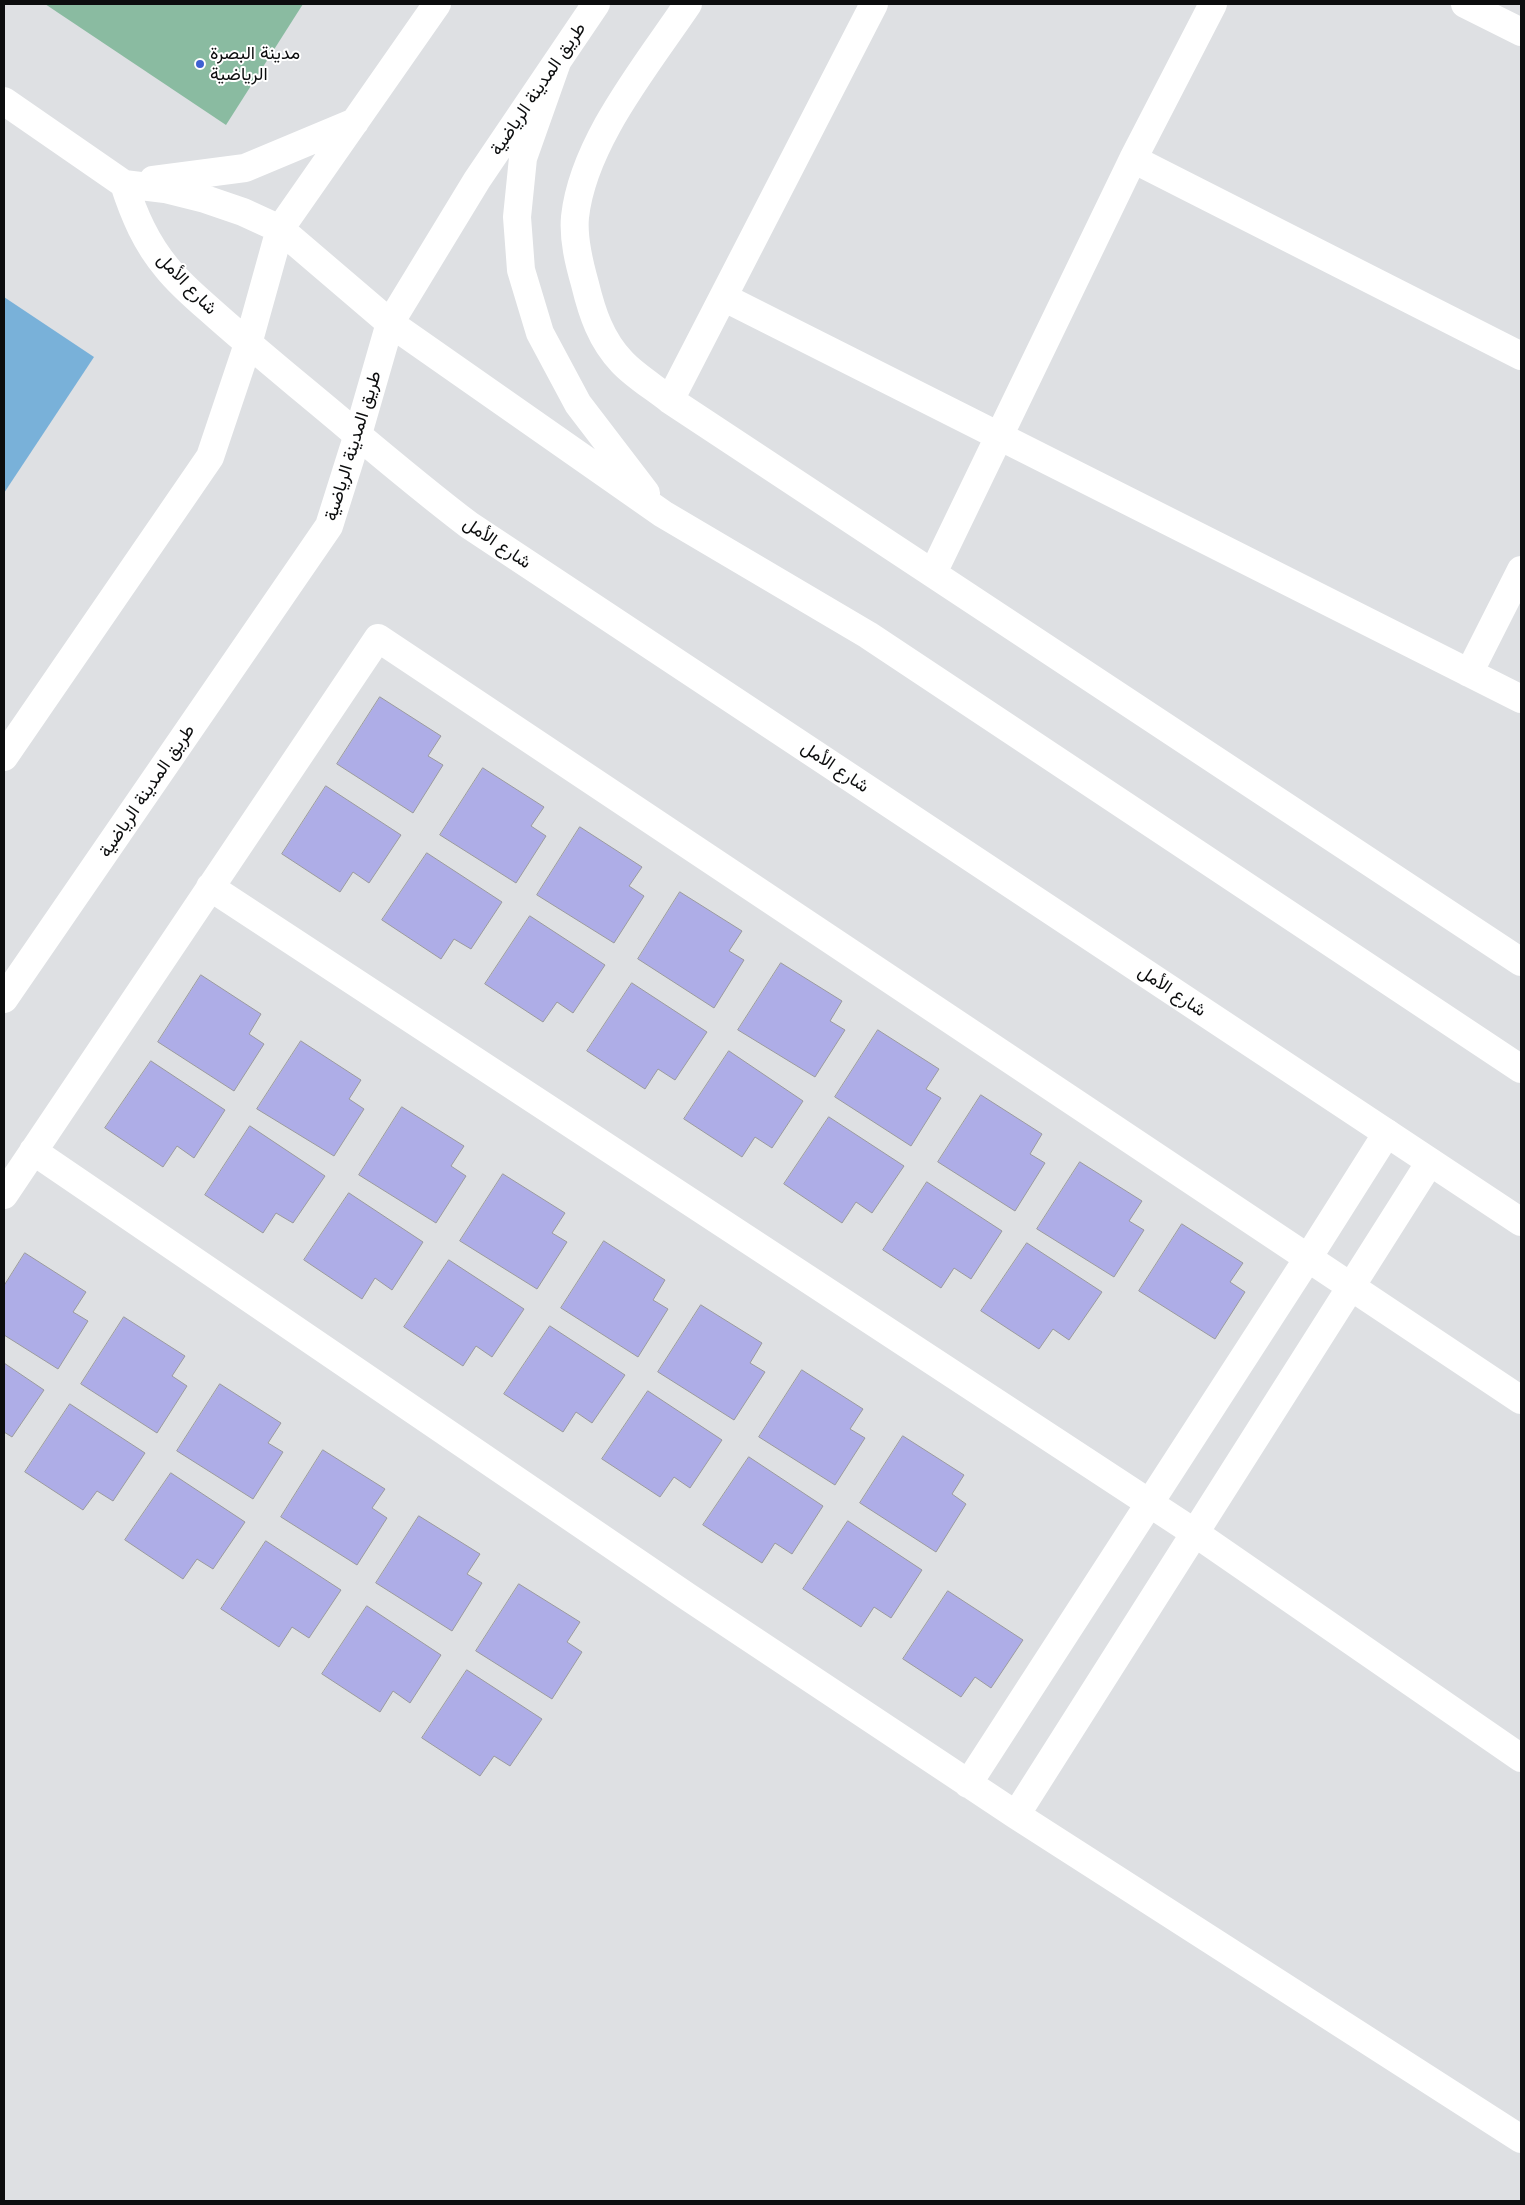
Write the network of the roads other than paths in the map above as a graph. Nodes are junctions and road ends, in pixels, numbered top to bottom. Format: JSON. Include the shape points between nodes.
{"nodes":[{"id":1,"x":437,"y":4,"type":"edge"},
{"id":2,"x":596,"y":4,"type":"edge"},
{"id":3,"x":688,"y":4,"type":"edge"},
{"id":4,"x":874,"y":4,"type":"edge"},
{"id":5,"x":1213,"y":4,"type":"edge"},
{"id":6,"x":1465,"y":4,"type":"edge"},
{"id":7,"x":1521,"y":32,"type":"edge"},
{"id":8,"x":557,"y":62,"type":"junction"},
{"id":9,"x":4,"y":101,"type":"edge"},
{"id":10,"x":354,"y":122,"type":"junction"},
{"id":11,"x":1133,"y":159,"type":"junction"},
{"id":12,"x":124,"y":184,"type":"junction"},
{"id":13,"x":280,"y":229,"type":"junction"},
{"id":14,"x":723,"y":297,"type":"junction"},
{"id":15,"x":390,"y":323,"type":"junction"},
{"id":16,"x":248,"y":344,"type":"junction"},
{"id":17,"x":1521,"y":356,"type":"edge"},
{"id":18,"x":670,"y":400,"type":"junction"},
{"id":19,"x":358,"y":434,"type":"junction"},
{"id":20,"x":1000,"y":437,"type":"junction"},
{"id":21,"x":662,"y":514,"type":"junction"},
{"id":22,"x":1521,"y":570,"type":"edge"},
{"id":23,"x":933,"y":573,"type":"junction"},
{"id":24,"x":1469,"y":673,"type":"junction"},
{"id":25,"x":1521,"y":699,"type":"edge"},
{"id":26,"x":4,"y":757,"type":"edge"},
{"id":27,"x":210,"y":887,"type":"junction"},
{"id":28,"x":1521,"y":962,"type":"edge"},
{"id":29,"x":4,"y":1000,"type":"edge"},
{"id":30,"x":1521,"y":1069,"type":"edge"},
{"id":31,"x":1386,"y":1133,"type":"junction"},
{"id":32,"x":33,"y":1151,"type":"junction"},
{"id":33,"x":1430,"y":1162,"type":"junction"},
{"id":34,"x":4,"y":1195,"type":"edge"},
{"id":35,"x":1521,"y":1222,"type":"edge"},
{"id":36,"x":1308,"y":1258,"type":"junction"},
{"id":37,"x":1351,"y":1286,"type":"junction"},
{"id":38,"x":1521,"y":1400,"type":"edge"},
{"id":39,"x":1150,"y":1504,"type":"junction"},
{"id":40,"x":1195,"y":1533,"type":"junction"},
{"id":41,"x":1521,"y":1758,"type":"edge"},
{"id":42,"x":968,"y":1784,"type":"junction"},
{"id":43,"x":1016,"y":1816,"type":"junction"},
{"id":44,"x":1521,"y":2139,"type":"edge"}],
"edges":[{"from":1,"to":10,"type":"street"},
{"from":2,"to":8,"type":"street","name":"طريق المدينة الرياضية"},
{"from":3,"to":18,"type":"street","via":[[618,108],[588,163],[575,219],[578,259],[598,329],[622,362]]},
{"from":4,"to":14,"type":"street"},
{"from":5,"to":11,"type":"street"},
{"from":6,"to":7,"type":"street"},
{"from":8,"to":15,"type":"street","name":"طريق المدينة الرياضية","via":[[478,180]]},
{"from":8,"to":21,"type":"street","via":[[524,158],[516,217],[521,270],[540,333],[578,404]]},
{"from":9,"to":12,"type":"street"},
{"from":10,"to":12,"type":"street","via":[[245,168]]},
{"from":10,"to":13,"type":"street"},
{"from":11,"to":17,"type":"street"},
{"from":11,"to":20,"type":"street"},
{"from":12,"to":13,"type":"street","via":[[204,199]]},
{"from":12,"to":16,"type":"street","name":"شارع الأمل","via":[[138,222],[167,268]]},
{"from":13,"to":15,"type":"street"},
{"from":13,"to":16,"type":"street"},
{"from":14,"to":18,"type":"street"},
{"from":14,"to":20,"type":"street"},
{"from":15,"to":19,"type":"street","name":"طريق المدينة الرياضية"},
{"from":15,"to":21,"type":"street"},
{"from":16,"to":19,"type":"street","name":"شارع الأمل"},
{"from":16,"to":26,"type":"street","via":[[210,457]]},
{"from":18,"to":23,"type":"street"},
{"from":19,"to":29,"type":"street","name":"طريق المدينة الرياضية","via":[[329,526]]},
{"from":19,"to":31,"type":"street","name":"شارع الأمل","via":[[470,525]]},
{"from":20,"to":23,"type":"street"},
{"from":20,"to":24,"type":"street"},
{"from":21,"to":30,"type":"street","via":[[868,635]]},
{"from":22,"to":24,"type":"street"},
{"from":23,"to":28,"type":"street"},
{"from":24,"to":25,"type":"street"},
{"from":27,"to":32,"type":"street"},
{"from":27,"to":36,"type":"street","via":[[378,638]]},
{"from":27,"to":39,"type":"street"},
{"from":31,"to":33,"type":"street","name":"شارع الأمل"},
{"from":31,"to":36,"type":"street"},
{"from":32,"to":34,"type":"street"},
{"from":32,"to":42,"type":"street"},
{"from":33,"to":35,"type":"street","name":"شارع الأمل"},
{"from":33,"to":37,"type":"street"},
{"from":36,"to":37,"type":"street"},
{"from":36,"to":39,"type":"street"},
{"from":37,"to":38,"type":"street"},
{"from":37,"to":40,"type":"street"},
{"from":39,"to":40,"type":"street"},
{"from":39,"to":42,"type":"street"},
{"from":40,"to":41,"type":"street"},
{"from":40,"to":43,"type":"street"},
{"from":42,"to":43,"type":"street"},
{"from":43,"to":44,"type":"street"}]}
